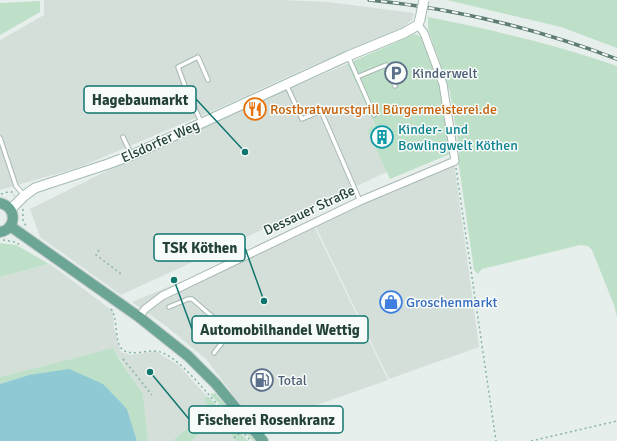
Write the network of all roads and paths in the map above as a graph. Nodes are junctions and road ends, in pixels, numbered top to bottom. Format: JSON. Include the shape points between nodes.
{"nodes":[{"id":1,"x":424,"y":0,"type":"edge"},
{"id":2,"x":419,"y":22,"type":"junction"},
{"id":3,"x":348,"y":56,"type":"junction"},
{"id":4,"x":358,"y":77,"type":"junction"},
{"id":5,"x":208,"y":80,"type":"dead end"},
{"id":6,"x":286,"y":84,"type":"junction"},
{"id":7,"x":395,"y":86,"type":"dead end"},
{"id":8,"x":186,"y":89,"type":"junction"},
{"id":9,"x":153,"y":104,"type":"dead end"},
{"id":10,"x":374,"y":115,"type":"dead end"},
{"id":11,"x":202,"y":122,"type":"junction"},
{"id":12,"x":123,"y":137,"type":"dead end"},
{"id":13,"x":0,"y":138,"type":"edge"},
{"id":14,"x":132,"y":155,"type":"junction"},
{"id":15,"x":455,"y":161,"type":"junction"},
{"id":16,"x":24,"y":196,"type":"junction"},
{"id":17,"x":360,"y":201,"type":"junction"},
{"id":18,"x":0,"y":203,"type":"edge"},
{"id":19,"x":11,"y":209,"type":"junction"},
{"id":20,"x":10,"y":226,"type":"junction"},
{"id":21,"x":0,"y":232,"type":"edge"},
{"id":22,"x":0,"y":241,"type":"edge"},
{"id":23,"x":26,"y":248,"type":"dead end"},
{"id":24,"x":99,"y":250,"type":"dead end"},
{"id":25,"x":121,"y":276,"type":"dead end"},
{"id":26,"x":108,"y":306,"type":"dead end"},
{"id":27,"x":168,"y":307,"type":"dead end"},
{"id":28,"x":139,"y":317,"type":"junction"},
{"id":29,"x":214,"y":352,"type":"dead end"},
{"id":30,"x":123,"y":359,"type":"dead end"},
{"id":31,"x":152,"y":395,"type":"dead end"},
{"id":32,"x":617,"y":421,"type":"edge"},
{"id":33,"x":242,"y":431,"type":"junction"},
{"id":34,"x":234,"y":438,"type":"dead end"},
{"id":35,"x":251,"y":441,"type":"edge"},
{"id":36,"x":263,"y":441,"type":"edge"},
{"id":37,"x":496,"y":441,"type":"edge"},
{"id":38,"x":531,"y":441,"type":"edge"}],
"edges":[{"from":1,"to":2,"type":"street","bridge":true},
{"from":2,"to":3,"type":"street","name":"Elsdorfer Weg","via":[[397,36]]},
{"from":2,"to":15,"type":"street","via":[[444,84]]},
{"from":3,"to":4,"type":"lane"},
{"from":3,"to":6,"type":"street","name":"Elsdorfer Weg"},
{"from":4,"to":7,"type":"lane","via":[[386,65]]},
{"from":4,"to":10,"type":"lane"},
{"from":5,"to":8,"type":"lane","via":[[198,57],[178,67]]},
{"from":6,"to":11,"type":"street","name":"Elsdorfer Weg"},
{"from":6,"to":17,"type":"lane","via":[[302,119],[321,111]]},
{"from":8,"to":9,"type":"lane"},
{"from":8,"to":11,"type":"lane"},
{"from":11,"to":14,"type":"street","name":"Elsdorfer Weg"},
{"from":12,"to":14,"type":"lane"},
{"from":13,"to":16,"type":"lane","via":[[16,186]]},
{"from":14,"to":16,"type":"street","name":"Elsdorfer Weg","via":[[35,188]]},
{"from":15,"to":17,"type":"street","name":"Dessauer Straße"},
{"from":15,"to":37,"type":"path"},
{"from":16,"to":19,"type":"street","name":"Elsdorfer Weg"},
{"from":17,"to":28,"type":"street","name":"Dessauer Straße","via":[[162,296]]},
{"from":18,"to":19,"type":"main road"},
{"from":19,"to":20,"type":"main road","via":[[13,218]]},
{"from":20,"to":21,"type":"main road"},
{"from":20,"to":28,"type":"main road"},
{"from":22,"to":23,"type":"path","via":[[15,242]]},
{"from":24,"to":25,"type":"path","via":[[96,255]]},
{"from":26,"to":33,"type":"path","via":[[114,312],[122,350],[163,353],[189,373]]},
{"from":27,"to":29,"type":"lane","via":[[192,299],[229,331]]},
{"from":28,"to":36,"type":"main road","via":[[195,362]]},
{"from":30,"to":31,"type":"path"},
{"from":32,"to":38,"type":"path"},
{"from":33,"to":34,"type":"path"},
{"from":33,"to":35,"type":"path"}]}
